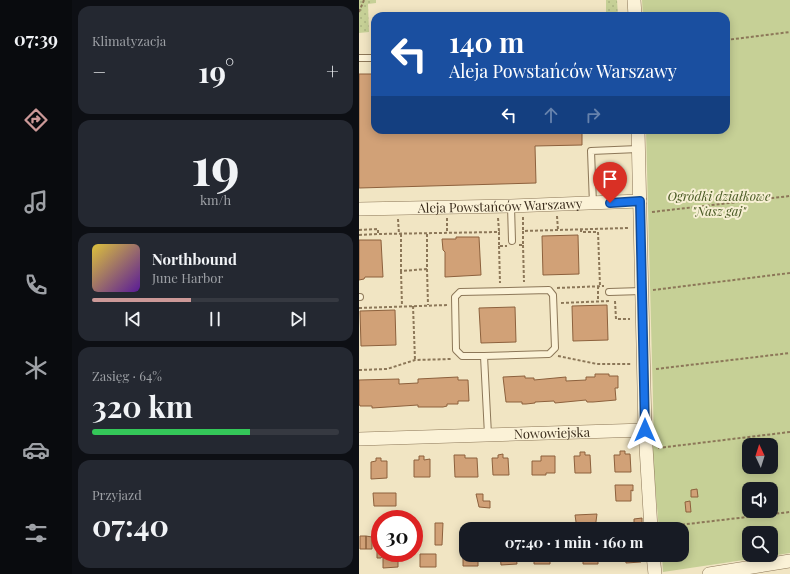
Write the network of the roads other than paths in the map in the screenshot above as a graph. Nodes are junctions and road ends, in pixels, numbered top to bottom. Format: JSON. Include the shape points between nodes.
{"nodes":[{"id":1,"x":634,"y":0,"type":"edge"},
{"id":2,"x":635,"y":12,"type":"edge"},
{"id":3,"x":359,"y":58,"type":"edge"},
{"id":4,"x":371,"y":58,"type":"edge"},
{"id":5,"x":638,"y":134,"type":"edge"},
{"id":6,"x":638,"y":149,"type":"junction"},
{"id":7,"x":593,"y":204,"type":"junction"},
{"id":8,"x":511,"y":206,"type":"junction"},
{"id":9,"x":641,"y":207,"type":"junction"},
{"id":10,"x":359,"y":209,"type":"edge"},
{"id":11,"x":511,"y":243,"type":"road end"},
{"id":12,"x":608,"y":289,"type":"road end"},
{"id":13,"x":642,"y":291,"type":"junction"},
{"id":14,"x":484,"y":356,"type":"junction"},
{"id":15,"x":645,"y":430,"type":"junction"},
{"id":16,"x":487,"y":435,"type":"junction"},
{"id":17,"x":359,"y":439,"type":"edge"},
{"id":18,"x":651,"y":522,"type":"edge"},
{"id":19,"x":790,"y":561,"type":"edge"},
{"id":20,"x":654,"y":562,"type":"edge"},
{"id":21,"x":766,"y":570,"type":"edge"},
{"id":22,"x":655,"y":574,"type":"edge"},
{"id":23,"x":709,"y":574,"type":"edge"}],
"edges":[{"from":1,"to":2,"type":"street"},
{"from":3,"to":4,"type":"lane"},
{"from":5,"to":6,"type":"street"},
{"from":6,"to":7,"type":"lane","via":[[591,151]]},
{"from":6,"to":9,"type":"street"},
{"from":7,"to":8,"type":"street","name":"Aleja Powstańców Warszawy"},
{"from":7,"to":9,"type":"street","name":"Aleja Powstańców Warszawy"},
{"from":8,"to":10,"type":"street","name":"Aleja Powstańców Warszawy"},
{"from":8,"to":11,"type":"lane"},
{"from":9,"to":13,"type":"street"},
{"from":12,"to":13,"type":"lane"},
{"from":13,"to":15,"type":"street"},
{"from":14,"to":14,"type":"lane","via":[[549,354],[555,348],[553,296],[549,290],[460,292],[455,297],[456,350],[462,356]]},
{"from":14,"to":16,"type":"lane"},
{"from":15,"to":16,"type":"street","name":"Nowowiejska"},
{"from":15,"to":18,"type":"street"},
{"from":16,"to":17,"type":"street","name":"Nowowiejska"},
{"from":19,"to":21,"type":"street"},
{"from":20,"to":22,"type":"street"},
{"from":21,"to":23,"type":"street"}]}
